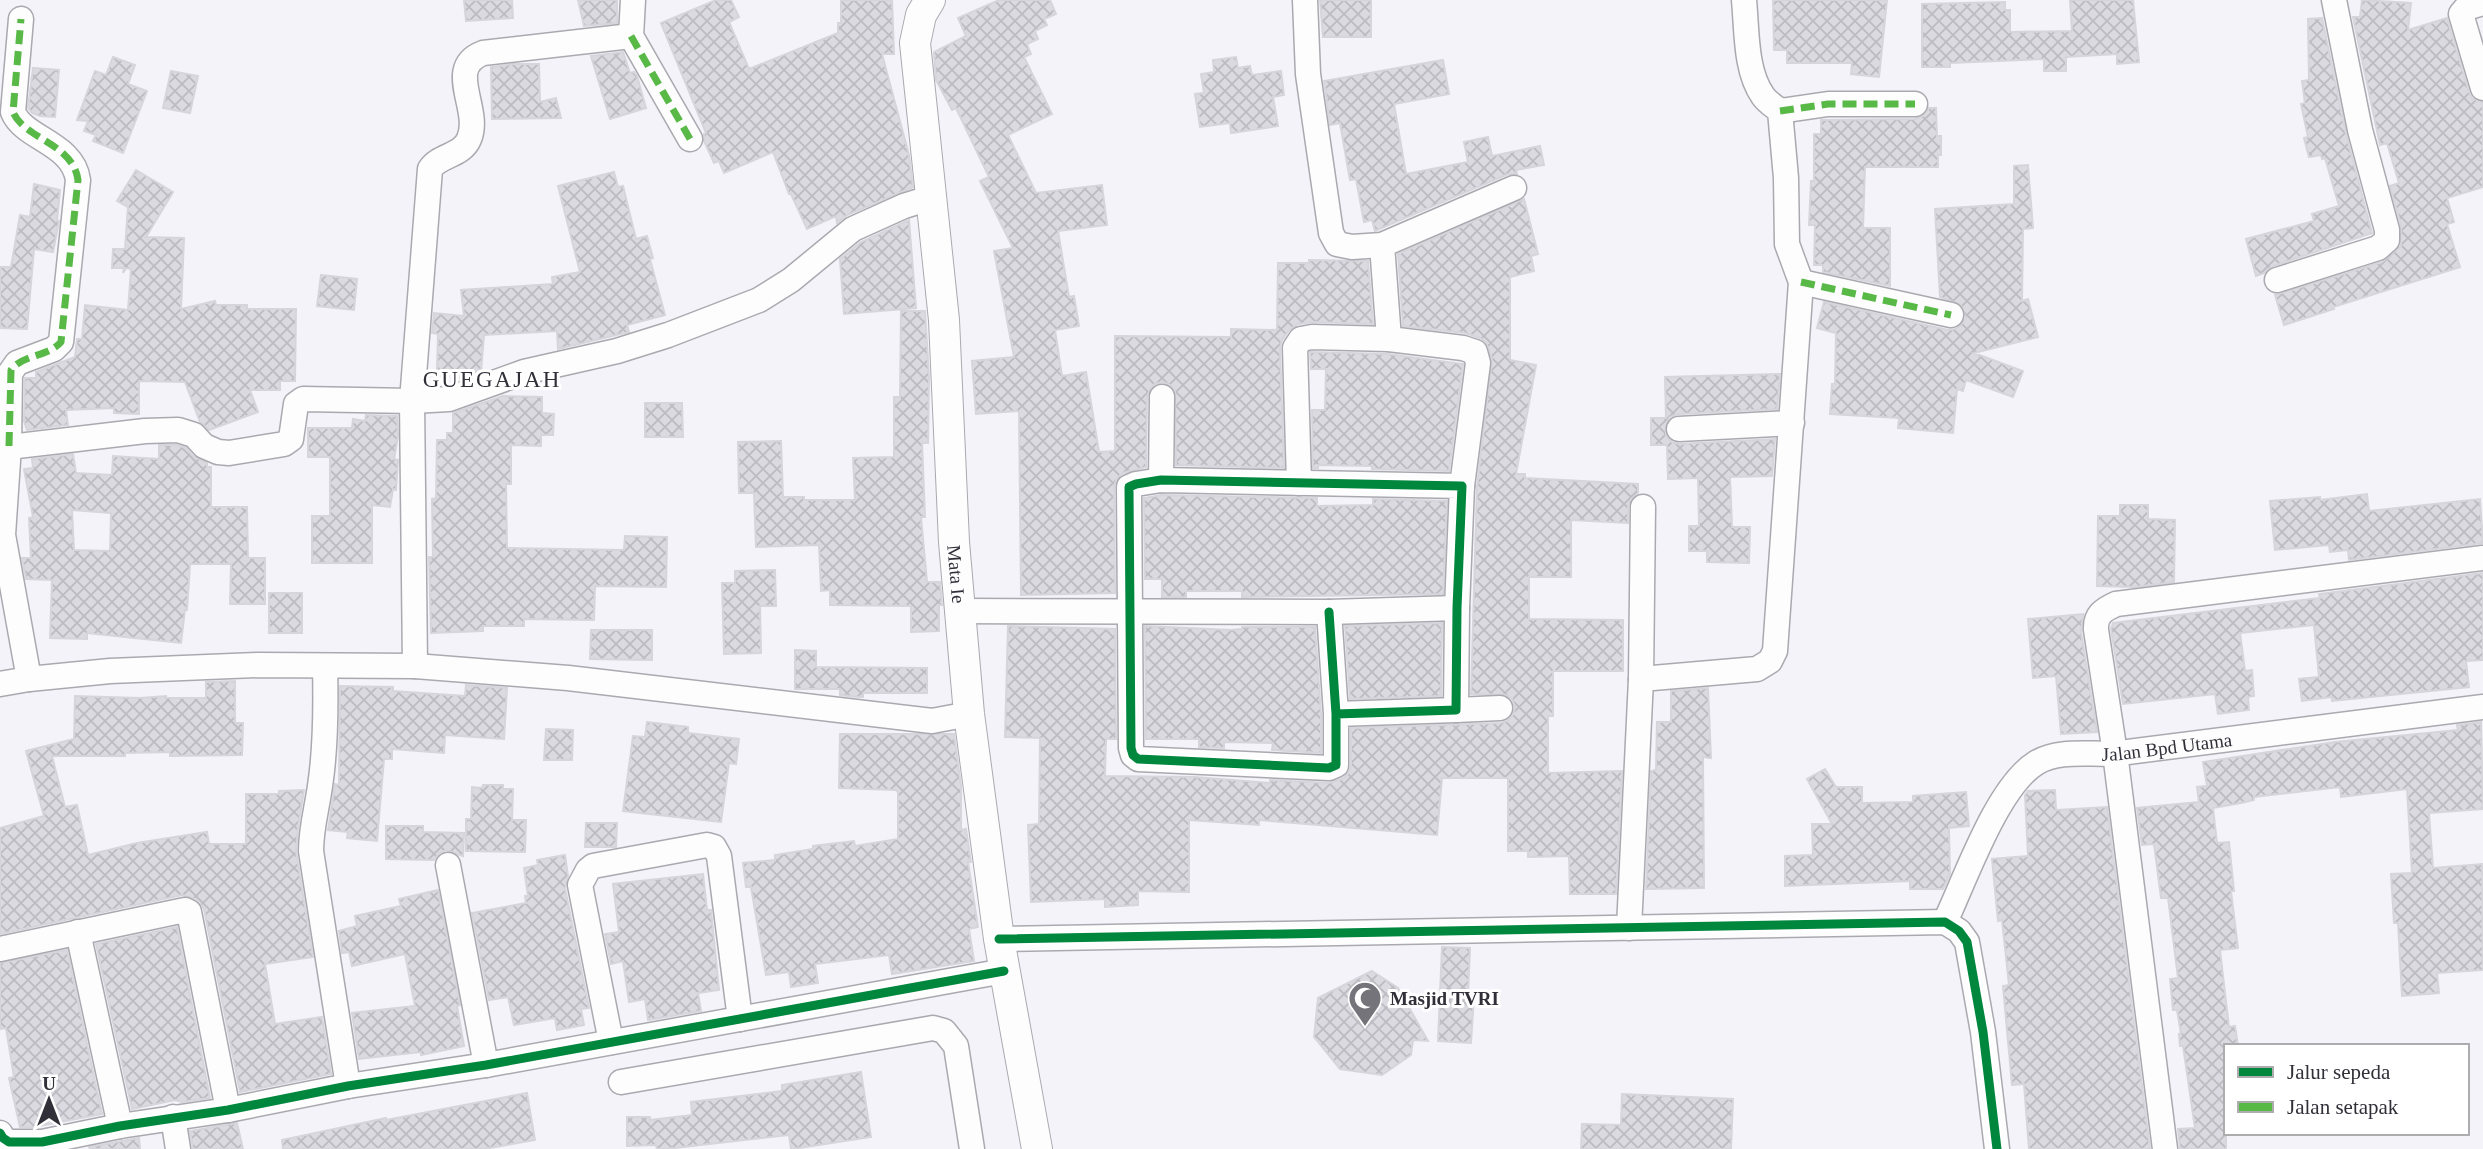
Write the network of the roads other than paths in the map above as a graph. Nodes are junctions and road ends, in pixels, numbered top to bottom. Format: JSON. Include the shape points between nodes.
{"nodes":[{"id":1,"x":633,"y":0,"type":"edge"},
{"id":2,"x":930,"y":0,"type":"edge"},
{"id":3,"x":1305,"y":0,"type":"edge"},
{"id":4,"x":1744,"y":0,"type":"edge"},
{"id":5,"x":2334,"y":0,"type":"edge"},
{"id":6,"x":2483,"y":3,"type":"edge"},
{"id":7,"x":21,"y":19,"type":"dead end"},
{"id":8,"x":631,"y":36,"type":"junction"},
{"id":9,"x":2483,"y":88,"type":"edge"},
{"id":10,"x":1915,"y":104,"type":"dead end"},
{"id":11,"x":1780,"y":111,"type":"junction"},
{"id":12,"x":690,"y":139,"type":"dead end"},
{"id":13,"x":1514,"y":188,"type":"dead end"},
{"id":14,"x":933,"y":197,"type":"junction"},
{"id":15,"x":1382,"y":245,"type":"junction"},
{"id":16,"x":2277,"y":280,"type":"dead end"},
{"id":17,"x":1801,"y":282,"type":"junction"},
{"id":18,"x":1951,"y":315,"type":"dead end"},
{"id":19,"x":1390,"y":339,"type":"junction"},
{"id":20,"x":1162,"y":397,"type":"dead end"},
{"id":21,"x":412,"y":401,"type":"junction"},
{"id":22,"x":1792,"y":423,"type":"junction"},
{"id":23,"x":1679,"y":429,"type":"dead end"},
{"id":24,"x":5,"y":447,"type":"edge"},
{"id":25,"x":1161,"y":480,"type":"junction"},
{"id":26,"x":1299,"y":483,"type":"junction"},
{"id":27,"x":1462,"y":486,"type":"junction"},
{"id":28,"x":1643,"y":507,"type":"dead end"},
{"id":29,"x":2483,"y":558,"type":"edge"},
{"id":30,"x":1457,"y":608,"type":"junction"},
{"id":31,"x":958,"y":611,"type":"junction"},
{"id":32,"x":1132,"y":611,"type":"junction"},
{"id":33,"x":1329,"y":612,"type":"junction"},
{"id":34,"x":325,"y":666,"type":"junction"},
{"id":35,"x":415,"y":666,"type":"junction"},
{"id":36,"x":29,"y":679,"type":"junction"},
{"id":37,"x":1641,"y":679,"type":"junction"},
{"id":38,"x":0,"y":684,"type":"edge"},
{"id":39,"x":2483,"y":707,"type":"edge"},
{"id":40,"x":1500,"y":708,"type":"dead end"},
{"id":41,"x":1456,"y":710,"type":"junction"},
{"id":42,"x":969,"y":714,"type":"junction"},
{"id":43,"x":1336,"y":714,"type":"junction"},
{"id":44,"x":2115,"y":754,"type":"junction"},
{"id":45,"x":448,"y":865,"type":"dead end"},
{"id":46,"x":1945,"y":922,"type":"junction"},
{"id":47,"x":1629,"y":928,"type":"junction"},
{"id":48,"x":78,"y":932,"type":"junction"},
{"id":49,"x":999,"y":939,"type":"junction"},
{"id":50,"x":0,"y":949,"type":"edge"},
{"id":51,"x":1004,"y":971,"type":"junction"},
{"id":52,"x":740,"y":1019,"type":"junction"},
{"id":53,"x":611,"y":1042,"type":"junction"},
{"id":54,"x":486,"y":1065,"type":"junction"},
{"id":55,"x":621,"y":1082,"type":"dead end"},
{"id":56,"x":348,"y":1086,"type":"junction"},
{"id":57,"x":229,"y":1110,"type":"junction"},
{"id":58,"x":173,"y":1117,"type":"junction"},
{"id":59,"x":120,"y":1126,"type":"junction"},
{"id":60,"x":0,"y":1133,"type":"edge"},
{"id":61,"x":43,"y":1145,"type":"edge"},
{"id":62,"x":178,"y":1149,"type":"edge"},
{"id":63,"x":972,"y":1149,"type":"edge"},
{"id":64,"x":1037,"y":1149,"type":"edge"},
{"id":65,"x":1997,"y":1149,"type":"edge"},
{"id":66,"x":2165,"y":1149,"type":"edge"}],
"edges":[{"from":1,"to":8,"type":"street"},
{"from":2,"to":14,"type":"street","name":"Mata Ie","via":[[921,15],[915,43]]},
{"from":3,"to":15,"type":"street","via":[[1308,74],[1334,240],[1342,246]]},
{"from":4,"to":11,"type":"street","via":[[1750,57],[1759,89]]},
{"from":5,"to":16,"type":"street","via":[[2387,240],[2378,248]]},
{"from":6,"to":9,"type":"street","via":[[2461,14]]},
{"from":7,"to":24,"type":"street","via":[[13,112],[20,124],[63,154],[78,180],[61,342],[11,370]]},
{"from":8,"to":12,"type":"street"},
{"from":8,"to":21,"type":"street","via":[[483,53],[468,61],[464,72],[472,122],[469,139],[434,163],[428,175]]},
{"from":10,"to":11,"type":"street","via":[[1828,104]]},
{"from":11,"to":17,"type":"street","via":[[1787,244]]},
{"from":13,"to":15,"type":"street"},
{"from":14,"to":21,"type":"street","via":[[853,229],[790,280],[742,308],[617,351],[524,372],[449,399]]},
{"from":14,"to":31,"type":"street","name":"Mata Ie","via":[[944,320]]},
{"from":15,"to":19,"type":"street"},
{"from":17,"to":18,"type":"street"},
{"from":17,"to":22,"type":"street"},
{"from":19,"to":26,"type":"street","via":[[1312,337],[1297,344]]},
{"from":19,"to":27,"type":"street","via":[[1475,352],[1478,363]]},
{"from":20,"to":25,"type":"street"},
{"from":21,"to":24,"type":"street","via":[[303,399],[296,404],[288,442],[229,453],[210,450],[194,435],[178,430]]},
{"from":21,"to":35,"type":"street"},
{"from":22,"to":23,"type":"street"},
{"from":22,"to":37,"type":"street","via":[[1773,657],[1757,669]]},
{"from":24,"to":36,"type":"street","via":[[4,550]]},
{"from":25,"to":26,"type":"street"},
{"from":25,"to":32,"type":"street","via":[[1132,485],[1128,490]]},
{"from":26,"to":27,"type":"street"},
{"from":27,"to":30,"type":"street"},
{"from":28,"to":37,"type":"street"},
{"from":29,"to":44,"type":"street","via":[[2105,609],[2098,616],[2096,631]]},
{"from":30,"to":33,"type":"street"},
{"from":30,"to":41,"type":"street"},
{"from":31,"to":32,"type":"street"},
{"from":31,"to":42,"type":"street","name":"Mata Ie"},
{"from":32,"to":33,"type":"street"},
{"from":32,"to":43,"type":"street","via":[[1131,748],[1138,759],[1329,768],[1338,758]]},
{"from":33,"to":43,"type":"street"},
{"from":34,"to":35,"type":"street"},
{"from":34,"to":36,"type":"street","via":[[110,671]]},
{"from":34,"to":56,"type":"street","via":[[321,785],[311,851]]},
{"from":35,"to":42,"type":"street","via":[[568,678],[932,721]]},
{"from":36,"to":38,"type":"street"},
{"from":37,"to":47,"type":"street"},
{"from":39,"to":44,"type":"street","name":"Jalan Bpd Utama"},
{"from":40,"to":41,"type":"street"},
{"from":41,"to":43,"type":"street"},
{"from":42,"to":49,"type":"street","name":"Mata Ie"},
{"from":44,"to":46,"type":"street","name":"Jalan Bpd Utama","via":[[2053,756],[2025,773],[1991,821]]},
{"from":44,"to":66,"type":"street"},
{"from":45,"to":54,"type":"street"},
{"from":46,"to":47,"type":"street"},
{"from":46,"to":65,"type":"street","via":[[1967,943]]},
{"from":47,"to":49,"type":"street"},
{"from":48,"to":50,"type":"street"},
{"from":48,"to":57,"type":"street","via":[[189,912]]},
{"from":48,"to":59,"type":"street"},
{"from":49,"to":51,"type":"street","name":"Mata Ie"},
{"from":51,"to":52,"type":"street"},
{"from":51,"to":64,"type":"street","name":"Mata Ie"},
{"from":52,"to":53,"type":"street"},
{"from":52,"to":53,"type":"street","via":[[719,856],[707,845],[651,854],[593,866],[580,885]]},
{"from":53,"to":54,"type":"street"},
{"from":54,"to":56,"type":"street"},
{"from":55,"to":63,"type":"street","via":[[933,1028],[944,1031],[956,1046]]},
{"from":56,"to":57,"type":"street"},
{"from":57,"to":58,"type":"street"},
{"from":58,"to":59,"type":"street"},
{"from":58,"to":62,"type":"street"},
{"from":59,"to":61,"type":"street"},
{"from":60,"to":61,"type":"street","via":[[9,1142]]}]}
